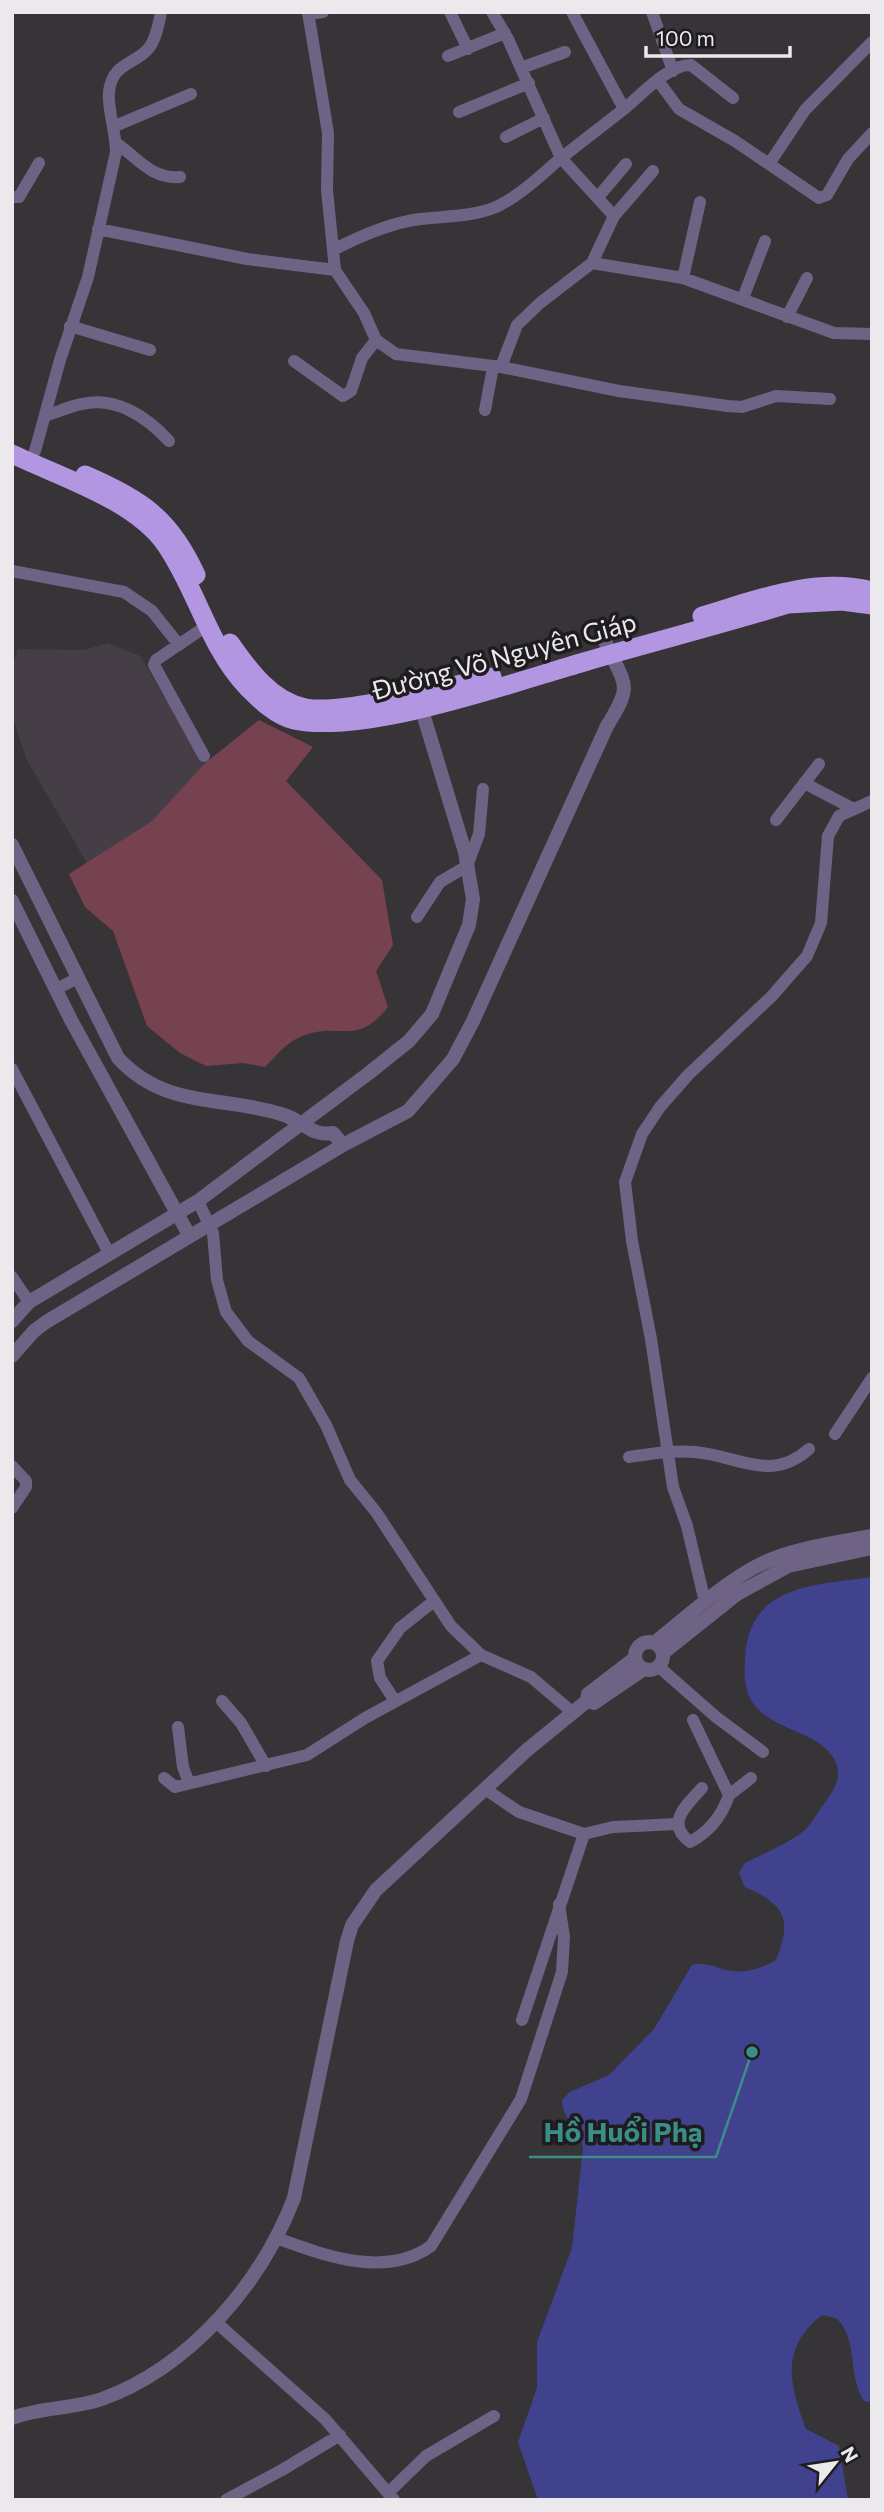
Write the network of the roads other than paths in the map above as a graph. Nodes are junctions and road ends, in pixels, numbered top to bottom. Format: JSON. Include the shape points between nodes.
{"nodes":[{"id":1,"x":161,"y":12,"type":"edge"},
{"id":2,"x":323,"y":12,"type":"edge"},
{"id":3,"x":450,"y":12,"type":"edge"},
{"id":4,"x":492,"y":12,"type":"edge"},
{"id":5,"x":572,"y":12,"type":"edge"},
{"id":6,"x":652,"y":12,"type":"edge"},
{"id":7,"x":308,"y":13,"type":"edge"},
{"id":8,"x":505,"y":33,"type":"junction"},
{"id":9,"x":872,"y":42,"type":"edge"},
{"id":10,"x":468,"y":49,"type":"junction"},
{"id":11,"x":565,"y":52,"type":"dead end"},
{"id":12,"x":448,"y":56,"type":"dead end"},
{"id":13,"x":522,"y":68,"type":"junction"},
{"id":14,"x":673,"y":71,"type":"junction"},
{"id":15,"x":659,"y":82,"type":"junction"},
{"id":16,"x":528,"y":83,"type":"junction"},
{"id":17,"x":191,"y":94,"type":"dead end"},
{"id":18,"x":733,"y":98,"type":"dead end"},
{"id":19,"x":624,"y":109,"type":"junction"},
{"id":20,"x":459,"y":112,"type":"dead end"},
{"id":21,"x":544,"y":118,"type":"junction"},
{"id":22,"x":115,"y":126,"type":"junction"},
{"id":23,"x":872,"y":133,"type":"edge"},
{"id":24,"x":506,"y":137,"type":"dead end"},
{"id":25,"x":116,"y":144,"type":"junction"},
{"id":26,"x":561,"y":158,"type":"junction"},
{"id":27,"x":39,"y":163,"type":"dead end"},
{"id":28,"x":626,"y":164,"type":"dead end"},
{"id":29,"x":769,"y":164,"type":"junction"},
{"id":30,"x":653,"y":171,"type":"dead end"},
{"id":31,"x":180,"y":177,"type":"dead end"},
{"id":32,"x":12,"y":197,"type":"edge"},
{"id":33,"x":598,"y":197,"type":"junction"},
{"id":34,"x":701,"y":202,"type":"dead end"},
{"id":35,"x":614,"y":216,"type":"junction"},
{"id":36,"x":98,"y":229,"type":"junction"},
{"id":37,"x":765,"y":241,"type":"dead end"},
{"id":38,"x":333,"y":250,"type":"junction"},
{"id":39,"x":592,"y":263,"type":"junction"},
{"id":40,"x":335,"y":270,"type":"junction"},
{"id":41,"x":683,"y":278,"type":"junction"},
{"id":42,"x":807,"y":278,"type":"dead end"},
{"id":43,"x":743,"y":298,"type":"junction"},
{"id":44,"x":787,"y":317,"type":"junction"},
{"id":45,"x":71,"y":326,"type":"junction"},
{"id":46,"x":872,"y":334,"type":"edge"},
{"id":47,"x":376,"y":340,"type":"junction"},
{"id":48,"x":150,"y":350,"type":"dead end"},
{"id":49,"x":294,"y":361,"type":"dead end"},
{"id":50,"x":497,"y":367,"type":"junction"},
{"id":51,"x":830,"y":399,"type":"dead end"},
{"id":52,"x":485,"y":410,"type":"dead end"},
{"id":53,"x":45,"y":416,"type":"junction"},
{"id":54,"x":12,"y":440,"type":"edge"},
{"id":55,"x":169,"y":441,"type":"dead end"},
{"id":56,"x":35,"y":451,"type":"junction"},
{"id":57,"x":12,"y":454,"type":"edge"},
{"id":58,"x":12,"y":570,"type":"edge"},
{"id":59,"x":872,"y":591,"type":"edge"},
{"id":60,"x":872,"y":606,"type":"edge"},
{"id":61,"x":208,"y":625,"type":"junction"},
{"id":62,"x":179,"y":645,"type":"junction"},
{"id":63,"x":609,"y":649,"type":"junction"},
{"id":64,"x":421,"y":707,"type":"junction"},
{"id":65,"x":204,"y":756,"type":"dead end"},
{"id":66,"x":819,"y":764,"type":"dead end"},
{"id":67,"x":804,"y":783,"type":"junction"},
{"id":68,"x":483,"y":789,"type":"dead end"},
{"id":69,"x":872,"y":801,"type":"edge"},
{"id":70,"x":852,"y":808,"type":"junction"},
{"id":71,"x":776,"y":820,"type":"dead end"},
{"id":72,"x":12,"y":845,"type":"edge"},
{"id":73,"x":467,"y":866,"type":"junction"},
{"id":74,"x":12,"y":901,"type":"edge"},
{"id":75,"x":417,"y":917,"type":"dead end"},
{"id":76,"x":69,"y":982,"type":"junction"},
{"id":77,"x":12,"y":1069,"type":"edge"},
{"id":78,"x":302,"y":1123,"type":"junction"},
{"id":79,"x":344,"y":1145,"type":"junction"},
{"id":80,"x":198,"y":1201,"type":"junction"},
{"id":81,"x":176,"y":1212,"type":"junction"},
{"id":82,"x":210,"y":1226,"type":"junction"},
{"id":83,"x":189,"y":1235,"type":"junction"},
{"id":84,"x":109,"y":1253,"type":"junction"},
{"id":85,"x":12,"y":1277,"type":"edge"},
{"id":86,"x":29,"y":1302,"type":"junction"},
{"id":87,"x":12,"y":1321,"type":"edge"},
{"id":88,"x":12,"y":1356,"type":"edge"},
{"id":89,"x":872,"y":1378,"type":"edge"},
{"id":90,"x":835,"y":1434,"type":"dead end"},
{"id":91,"x":809,"y":1449,"type":"dead end"},
{"id":92,"x":670,"y":1452,"type":"junction"},
{"id":93,"x":629,"y":1457,"type":"dead end"},
{"id":94,"x":12,"y":1466,"type":"edge"},
{"id":95,"x":12,"y":1508,"type":"edge"},
{"id":96,"x":872,"y":1536,"type":"edge"},
{"id":97,"x":872,"y":1548,"type":"edge"},
{"id":98,"x":434,"y":1601,"type":"junction"},
{"id":99,"x":705,"y":1602,"type":"junction"},
{"id":100,"x":481,"y":1654,"type":"junction"},
{"id":101,"x":659,"y":1654,"type":"junction"},
{"id":102,"x":639,"y":1664,"type":"junction"},
{"id":103,"x":222,"y":1701,"type":"dead end"},
{"id":104,"x":395,"y":1701,"type":"junction"},
{"id":105,"x":571,"y":1711,"type":"junction"},
{"id":106,"x":694,"y":1720,"type":"dead end"},
{"id":107,"x":178,"y":1727,"type":"dead end"},
{"id":108,"x":763,"y":1752,"type":"dead end"},
{"id":109,"x":266,"y":1766,"type":"junction"},
{"id":110,"x":164,"y":1778,"type":"dead end"},
{"id":111,"x":751,"y":1778,"type":"dead end"},
{"id":112,"x":189,"y":1783,"type":"junction"},
{"id":113,"x":702,"y":1788,"type":"dead end"},
{"id":114,"x":485,"y":1789,"type":"junction"},
{"id":115,"x":729,"y":1795,"type":"junction"},
{"id":116,"x":677,"y":1824,"type":"junction"},
{"id":117,"x":584,"y":1834,"type":"junction"},
{"id":118,"x":559,"y":1904,"type":"junction"},
{"id":119,"x":522,"y":2020,"type":"dead end"},
{"id":120,"x":276,"y":2238,"type":"junction"},
{"id":121,"x":216,"y":2323,"type":"junction"},
{"id":122,"x":494,"y":2416,"type":"dead end"},
{"id":123,"x":12,"y":2418,"type":"edge"},
{"id":124,"x":340,"y":2435,"type":"junction"},
{"id":125,"x":392,"y":2496,"type":"edge"},
{"id":126,"x":226,"y":2500,"type":"edge"}],
"edges":[{"from":1,"to":22,"type":"street","via":[[148,50],[123,64],[114,75],[109,92]]},
{"from":2,"to":7,"type":"street"},
{"from":3,"to":10,"type":"street"},
{"from":4,"to":8,"type":"street"},
{"from":5,"to":19,"type":"street"},
{"from":6,"to":14,"type":"street"},
{"from":7,"to":38,"type":"street","via":[[328,133]]},
{"from":8,"to":10,"type":"street"},
{"from":8,"to":13,"type":"street"},
{"from":9,"to":29,"type":"street","via":[[805,110]]},
{"from":10,"to":12,"type":"street"},
{"from":11,"to":13,"type":"street"},
{"from":13,"to":16,"type":"street"},
{"from":14,"to":15,"type":"street"},
{"from":14,"to":18,"type":"street","via":[[691,65]]},
{"from":15,"to":19,"type":"street"},
{"from":15,"to":29,"type":"street","via":[[679,109]]},
{"from":16,"to":20,"type":"street"},
{"from":16,"to":21,"type":"street"},
{"from":17,"to":22,"type":"street"},
{"from":19,"to":26,"type":"street"},
{"from":21,"to":24,"type":"street"},
{"from":21,"to":26,"type":"street"},
{"from":22,"to":25,"type":"street"},
{"from":23,"to":29,"type":"street","via":[[848,159],[823,198]]},
{"from":25,"to":31,"type":"street","via":[[152,173]]},
{"from":25,"to":36,"type":"street"},
{"from":26,"to":33,"type":"street"},
{"from":26,"to":38,"type":"street","via":[[494,208],[417,219],[379,229]]},
{"from":27,"to":32,"type":"street","via":[[19,197]]},
{"from":28,"to":33,"type":"street"},
{"from":30,"to":35,"type":"street"},
{"from":33,"to":35,"type":"street"},
{"from":34,"to":41,"type":"street"},
{"from":35,"to":39,"type":"street"},
{"from":36,"to":40,"type":"street"},
{"from":36,"to":45,"type":"street"},
{"from":37,"to":43,"type":"street"},
{"from":38,"to":40,"type":"street"},
{"from":39,"to":41,"type":"street"},
{"from":39,"to":50,"type":"street","via":[[517,325]]},
{"from":40,"to":47,"type":"street"},
{"from":41,"to":43,"type":"street"},
{"from":42,"to":44,"type":"street"},
{"from":43,"to":44,"type":"street"},
{"from":44,"to":46,"type":"street","via":[[834,332]]},
{"from":45,"to":48,"type":"street"},
{"from":45,"to":53,"type":"street"},
{"from":47,"to":49,"type":"street","via":[[362,358],[351,391],[343,396]]},
{"from":47,"to":50,"type":"street","via":[[396,354]]},
{"from":50,"to":51,"type":"street","via":[[728,406],[742,407],[776,396]]},
{"from":50,"to":52,"type":"street"},
{"from":53,"to":55,"type":"street","via":[[82,403],[117,406],[139,414]]},
{"from":53,"to":56,"type":"street"},
{"from":54,"to":56,"type":"highway","name":"Đường Võ Nguyên Giáp"},
{"from":56,"to":63,"type":"highway","name":"Đường Võ Nguyên Giáp","via":[[119,489],[150,509],[181,544],[230,644],[256,678],[277,695],[305,708],[335,708]]},
{"from":57,"to":61,"type":"highway","name":"Đường Võ Nguyên Giáp","via":[[122,506],[154,530]]},
{"from":58,"to":62,"type":"street","via":[[124,592],[152,611]]},
{"from":59,"to":63,"type":"highway","name":"Đường Võ Nguyên Giáp","via":[[847,586],[790,590]]},
{"from":60,"to":63,"type":"highway","name":"Đường Võ Nguyên Giáp","via":[[842,601],[788,604]]},
{"from":61,"to":62,"type":"street"},
{"from":61,"to":64,"type":"highway","name":"Đường Võ Nguyên Giáp","via":[[247,687],[291,720],[353,721]]},
{"from":62,"to":65,"type":"street","via":[[153,665]]},
{"from":63,"to":64,"type":"highway","name":"Đường Võ Nguyên Giáp"},
{"from":63,"to":79,"type":"street","via":[[626,688],[625,698],[607,726],[453,1059],[408,1111]]},
{"from":64,"to":73,"type":"street"},
{"from":66,"to":67,"type":"street"},
{"from":67,"to":70,"type":"street"},
{"from":67,"to":71,"type":"street"},
{"from":68,"to":73,"type":"street","via":[[479,834]]},
{"from":69,"to":70,"type":"street"},
{"from":70,"to":92,"type":"street","via":[[839,816],[828,836],[821,923],[807,956],[660,1107],[642,1134],[627,1172],[632,1241]]},
{"from":72,"to":76,"type":"street"},
{"from":73,"to":75,"type":"street","via":[[440,882]]},
{"from":73,"to":78,"type":"street","via":[[473,899],[469,925],[432,1014],[409,1041]]},
{"from":74,"to":76,"type":"street"},
{"from":76,"to":78,"type":"street","via":[[118,1058],[144,1083],[177,1095],[270,1111]]},
{"from":76,"to":81,"type":"street"},
{"from":77,"to":84,"type":"street"},
{"from":78,"to":79,"type":"street","via":[[317,1134],[333,1133]]},
{"from":78,"to":80,"type":"street"},
{"from":79,"to":82,"type":"street"},
{"from":80,"to":81,"type":"street"},
{"from":80,"to":82,"type":"street"},
{"from":81,"to":83,"type":"street"},
{"from":81,"to":84,"type":"street"},
{"from":82,"to":83,"type":"street"},
{"from":82,"to":98,"type":"street","via":[[226,1312],[248,1340],[299,1378],[350,1480]]},
{"from":83,"to":88,"type":"street","via":[[46,1322]]},
{"from":84,"to":86,"type":"street"},
{"from":85,"to":86,"type":"street"},
{"from":86,"to":87,"type":"street"},
{"from":89,"to":90,"type":"street"},
{"from":91,"to":92,"type":"street","via":[[790,1464],[773,1467],[698,1452]]},
{"from":92,"to":93,"type":"street"},
{"from":92,"to":99,"type":"street","via":[[673,1487]]},
{"from":94,"to":95,"type":"street","via":[[26,1481]]},
{"from":96,"to":99,"type":"street","via":[[775,1558]]},
{"from":97,"to":101,"type":"street","via":[[804,1560],[762,1579]]},
{"from":98,"to":100,"type":"street","via":[[451,1626]]},
{"from":98,"to":104,"type":"street","via":[[400,1628],[377,1661],[380,1678]]},
{"from":99,"to":101,"type":"street"},
{"from":100,"to":104,"type":"street"},
{"from":100,"to":105,"type":"street","via":[[531,1677]]},
{"from":101,"to":102,"type":"street"},
{"from":101,"to":102,"type":"street","via":[[640,1645]]},
{"from":101,"to":108,"type":"street","via":[[716,1717]]},
{"from":102,"to":105,"type":"street","via":[[588,1694],[587,1701]]},
{"from":103,"to":109,"type":"street"},
{"from":104,"to":109,"type":"street","via":[[307,1755]]},
{"from":105,"to":114,"type":"street"},
{"from":106,"to":115,"type":"street"},
{"from":107,"to":112,"type":"street"},
{"from":109,"to":112,"type":"street"},
{"from":110,"to":112,"type":"street","via":[[175,1787]]},
{"from":111,"to":115,"type":"street"},
{"from":113,"to":116,"type":"street","via":[[678,1815]]},
{"from":114,"to":117,"type":"street","via":[[519,1812]]},
{"from":114,"to":120,"type":"street","via":[[376,1891],[352,1926],[300,2174]]},
{"from":115,"to":116,"type":"street","via":[[725,1808],[690,1842]]},
{"from":116,"to":117,"type":"street","via":[[613,1826]]},
{"from":117,"to":118,"type":"street"},
{"from":118,"to":119,"type":"street","via":[[542,1969]]},
{"from":118,"to":120,"type":"street","via":[[564,1937],[562,1972],[522,2099],[432,2246],[418,2256],[357,2261],[339,2260]]},
{"from":120,"to":121,"type":"street"},
{"from":121,"to":123,"type":"street","via":[[123,2390]]},
{"from":121,"to":124,"type":"street"},
{"from":122,"to":125,"type":"street","via":[[426,2456]]},
{"from":124,"to":125,"type":"street"},
{"from":124,"to":126,"type":"street"}]}
